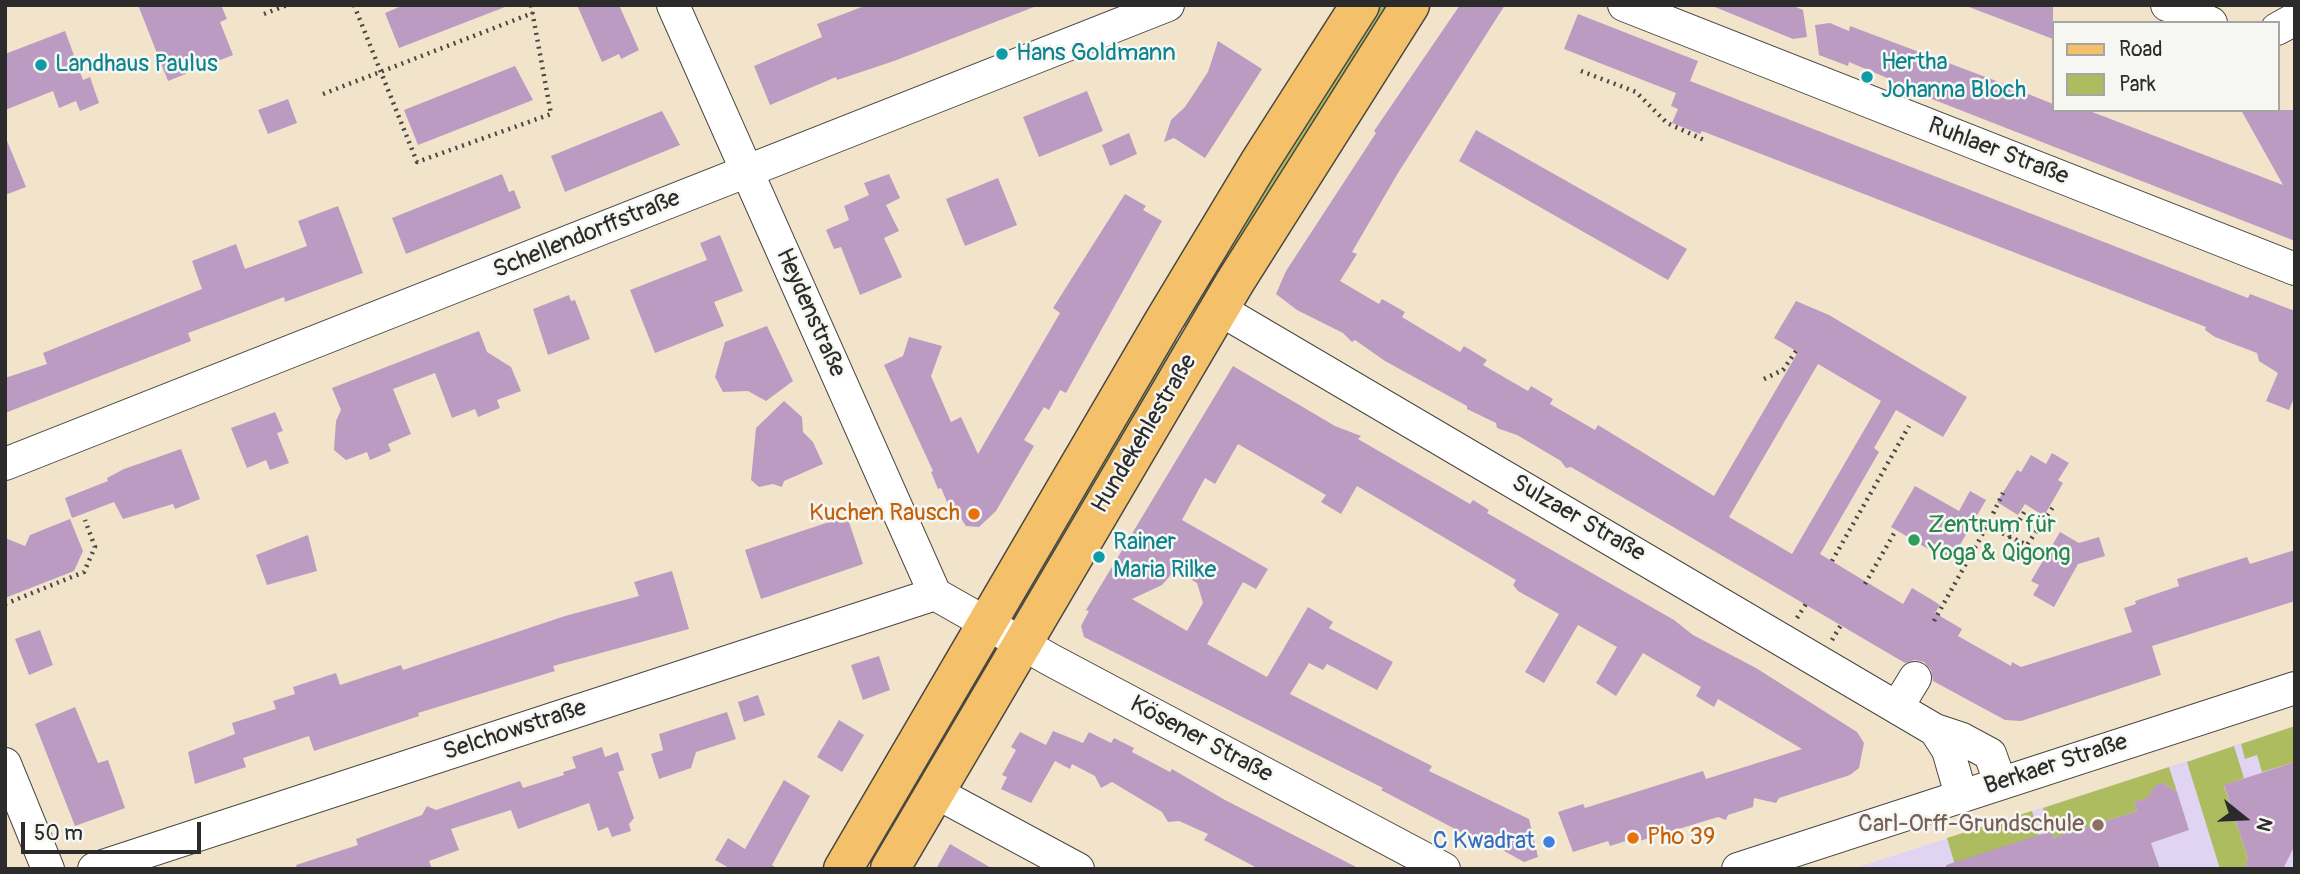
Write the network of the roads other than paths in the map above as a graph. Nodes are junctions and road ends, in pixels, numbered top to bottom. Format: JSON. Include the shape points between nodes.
{"nodes":[{"id":1,"x":673,"y":5,"type":"edge"},
{"id":2,"x":1168,"y":5,"type":"edge"},
{"id":3,"x":1360,"y":5,"type":"edge"},
{"id":4,"x":1410,"y":5,"type":"edge"},
{"id":5,"x":1624,"y":5,"type":"edge"},
{"id":6,"x":2167,"y":5,"type":"edge"},
{"id":7,"x":2295,"y":19,"type":"edge"},
{"id":8,"x":2206,"y":21,"type":"edge"},
{"id":9,"x":2279,"y":28,"type":"edge"},
{"id":10,"x":747,"y":172,"type":"junction"},
{"id":11,"x":2295,"y":269,"type":"edge"},
{"id":12,"x":1219,"y":309,"type":"junction"},
{"id":13,"x":5,"y":464,"type":"edge"},
{"id":14,"x":960,"y":608,"type":"junction"},
{"id":15,"x":1022,"y":644,"type":"junction"},
{"id":16,"x":1915,"y":678,"type":"dead end"},
{"id":17,"x":2295,"y":688,"type":"edge"},
{"id":18,"x":1898,"y":706,"type":"junction"},
{"id":19,"x":1936,"y":730,"type":"junction"},
{"id":20,"x":5,"y":764,"type":"edge"},
{"id":21,"x":2000,"y":782,"type":"junction"},
{"id":22,"x":935,"y":792,"type":"junction"},
{"id":23,"x":1961,"y":795,"type":"junction"},
{"id":24,"x":48,"y":869,"type":"edge"},
{"id":25,"x":94,"y":869,"type":"edge"},
{"id":26,"x":843,"y":869,"type":"edge"},
{"id":27,"x":890,"y":869,"type":"edge"},
{"id":28,"x":1078,"y":869,"type":"edge"},
{"id":29,"x":1444,"y":869,"type":"edge"},
{"id":30,"x":1738,"y":869,"type":"edge"}],
"edges":[{"from":1,"to":10,"type":"street","name":"Heydenstraße"},
{"from":2,"to":10,"type":"street","name":"Schellendorffstraße"},
{"from":3,"to":14,"type":"main road","name":"Hundekehlestraße","via":[[1230,209]]},
{"from":4,"to":12,"type":"main road","name":"Hundekehlestraße"},
{"from":5,"to":11,"type":"street","name":"Ruhlaer Straße"},
{"from":6,"to":8,"type":"street"},
{"from":7,"to":9,"type":"street"},
{"from":10,"to":13,"type":"street","name":"Schellendorffstraße"},
{"from":10,"to":14,"type":"street","name":"Heydenstraße"},
{"from":12,"to":15,"type":"main road","name":"Hundekehlestraße"},
{"from":12,"to":18,"type":"street","name":"Sulzaer Straße"},
{"from":14,"to":15,"type":"street","name":"Kösener Straße"},
{"from":14,"to":25,"type":"street","name":"Selchowstraße"},
{"from":14,"to":26,"type":"main road","name":"Hundekehlestraße"},
{"from":15,"to":22,"type":"main road","name":"Hundekehlestraße"},
{"from":15,"to":29,"type":"street","name":"Kösener Straße"},
{"from":16,"to":18,"type":"street"},
{"from":17,"to":21,"type":"street","name":"Berkaer Straße"},
{"from":18,"to":19,"type":"street","name":"Sulzaer Straße"},
{"from":19,"to":21,"type":"street","name":"Sulzaer Straße","via":[[1990,754]]},
{"from":19,"to":23,"type":"street","via":[[1948,750]]},
{"from":20,"to":24,"type":"street"},
{"from":21,"to":23,"type":"street","name":"Berkaer Straße"},
{"from":22,"to":27,"type":"main road","name":"Hundekehlestraße"},
{"from":22,"to":28,"type":"street"},
{"from":23,"to":30,"type":"street","name":"Berkaer Straße"}]}
